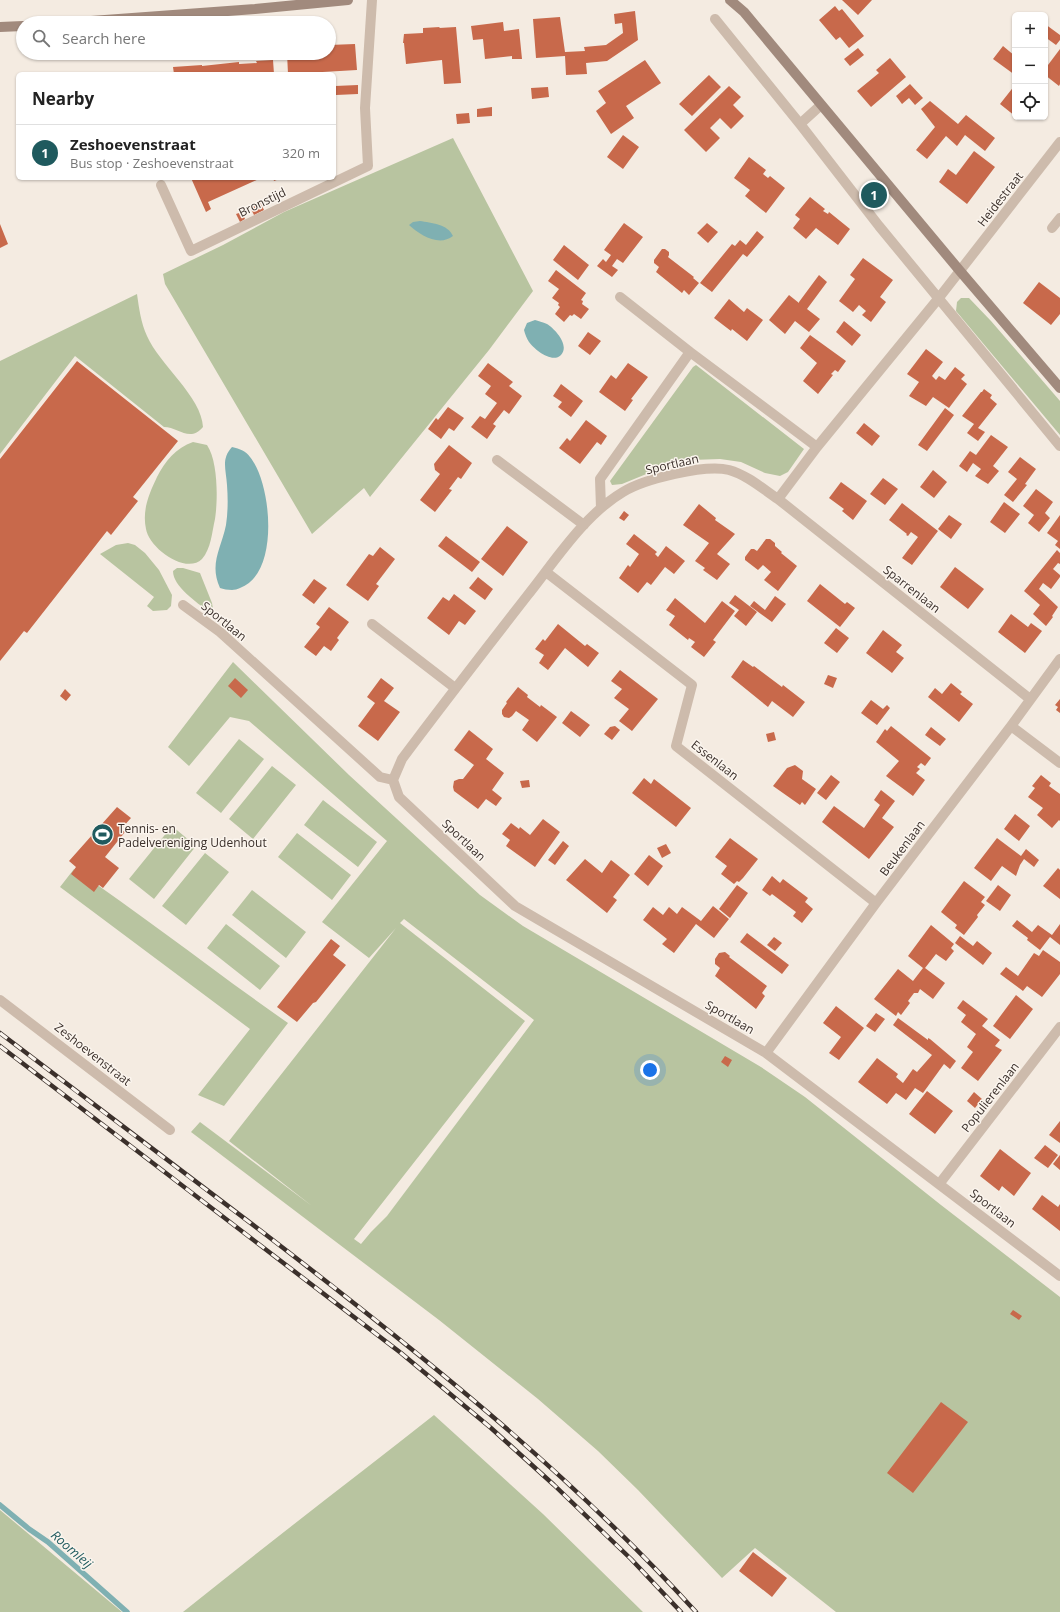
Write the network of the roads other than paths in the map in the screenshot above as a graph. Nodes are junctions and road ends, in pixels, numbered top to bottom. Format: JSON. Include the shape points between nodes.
{"nodes":[{"id":1,"x":348,"y":0,"type":"edge"},
{"id":2,"x":372,"y":0,"type":"edge"},
{"id":3,"x":730,"y":0,"type":"edge"},
{"id":4,"x":167,"y":16,"type":"edge"},
{"id":5,"x":715,"y":19,"type":"dead end"},
{"id":6,"x":16,"y":26,"type":"edge"},
{"id":7,"x":0,"y":27,"type":"edge"},
{"id":8,"x":821,"y":105,"type":"junction"},
{"id":9,"x":800,"y":124,"type":"junction"},
{"id":10,"x":1060,"y":142,"type":"edge"},
{"id":11,"x":161,"y":185,"type":"dead end"},
{"id":12,"x":1060,"y":218,"type":"edge"},
{"id":13,"x":1052,"y":228,"type":"dead end"},
{"id":14,"x":960,"y":272,"type":"junction"},
{"id":15,"x":620,"y":297,"type":"dead end"},
{"id":16,"x":938,"y":299,"type":"junction"},
{"id":17,"x":690,"y":352,"type":"junction"},
{"id":18,"x":1060,"y":388,"type":"edge"},
{"id":19,"x":1060,"y":446,"type":"edge"},
{"id":20,"x":817,"y":447,"type":"junction"},
{"id":21,"x":497,"y":460,"type":"dead end"},
{"id":22,"x":778,"y":499,"type":"junction"},
{"id":23,"x":601,"y":508,"type":"junction"},
{"id":24,"x":584,"y":525,"type":"junction"},
{"id":25,"x":546,"y":572,"type":"junction"},
{"id":26,"x":183,"y":605,"type":"dead end"},
{"id":27,"x":372,"y":624,"type":"dead end"},
{"id":28,"x":1060,"y":659,"type":"edge"},
{"id":29,"x":455,"y":688,"type":"junction"},
{"id":30,"x":1030,"y":699,"type":"junction"},
{"id":31,"x":1011,"y":726,"type":"junction"},
{"id":32,"x":1060,"y":763,"type":"edge"},
{"id":33,"x":393,"y":780,"type":"junction"},
{"id":34,"x":876,"y":903,"type":"junction"},
{"id":35,"x":0,"y":1000,"type":"edge"},
{"id":36,"x":1060,"y":1027,"type":"edge"},
{"id":37,"x":766,"y":1053,"type":"junction"},
{"id":38,"x":170,"y":1130,"type":"dead end"},
{"id":39,"x":940,"y":1183,"type":"junction"},
{"id":40,"x":1060,"y":1276,"type":"edge"}],
"edges":[{"from":1,"to":4,"type":"street"},
{"from":2,"to":11,"type":"street","name":"Bronstijd","via":[[365,108],[368,166],[191,251]]},
{"from":3,"to":8,"type":"street","via":[[744,12]]},
{"from":5,"to":9,"type":"street"},
{"from":6,"to":7,"type":"street"},
{"from":8,"to":9,"type":"street"},
{"from":8,"to":14,"type":"street"},
{"from":9,"to":16,"type":"street"},
{"from":10,"to":14,"type":"street","name":"Heidestraat"},
{"from":12,"to":13,"type":"street"},
{"from":14,"to":16,"type":"street"},
{"from":14,"to":18,"type":"street"},
{"from":15,"to":17,"type":"street"},
{"from":16,"to":19,"type":"street"},
{"from":16,"to":20,"type":"street"},
{"from":17,"to":20,"type":"street"},
{"from":17,"to":23,"type":"street","via":[[600,479]]},
{"from":20,"to":22,"type":"street"},
{"from":21,"to":24,"type":"street"},
{"from":22,"to":23,"type":"street","name":"Sportlaan","via":[[746,477],[734,472],[704,469],[656,479],[624,491]]},
{"from":22,"to":30,"type":"street","name":"Sparrenlaan"},
{"from":23,"to":24,"type":"street","name":"Sportlaan"},
{"from":24,"to":25,"type":"street","name":"Sportlaan"},
{"from":25,"to":29,"type":"street","name":"Sportlaan"},
{"from":25,"to":34,"type":"street","name":"Essenlaan","via":[[692,685],[676,746]]},
{"from":26,"to":33,"type":"street","name":"Sportlaan","via":[[220,632],[380,777]]},
{"from":27,"to":29,"type":"street"},
{"from":28,"to":30,"type":"street","name":"Beukenlaan"},
{"from":29,"to":33,"type":"street","name":"Sportlaan","via":[[402,760]]},
{"from":30,"to":31,"type":"street","name":"Beukenlaan"},
{"from":31,"to":32,"type":"street"},
{"from":31,"to":34,"type":"street","name":"Beukenlaan"},
{"from":33,"to":37,"type":"street","name":"Sportlaan","via":[[399,797],[515,906]]},
{"from":34,"to":37,"type":"street","name":"Beukenlaan"},
{"from":35,"to":38,"type":"street","name":"Zeshoevenstraat"},
{"from":36,"to":39,"type":"street","name":"Populierenlaan"},
{"from":37,"to":39,"type":"street","name":"Sportlaan"},
{"from":39,"to":40,"type":"street","name":"Sportlaan"}]}
